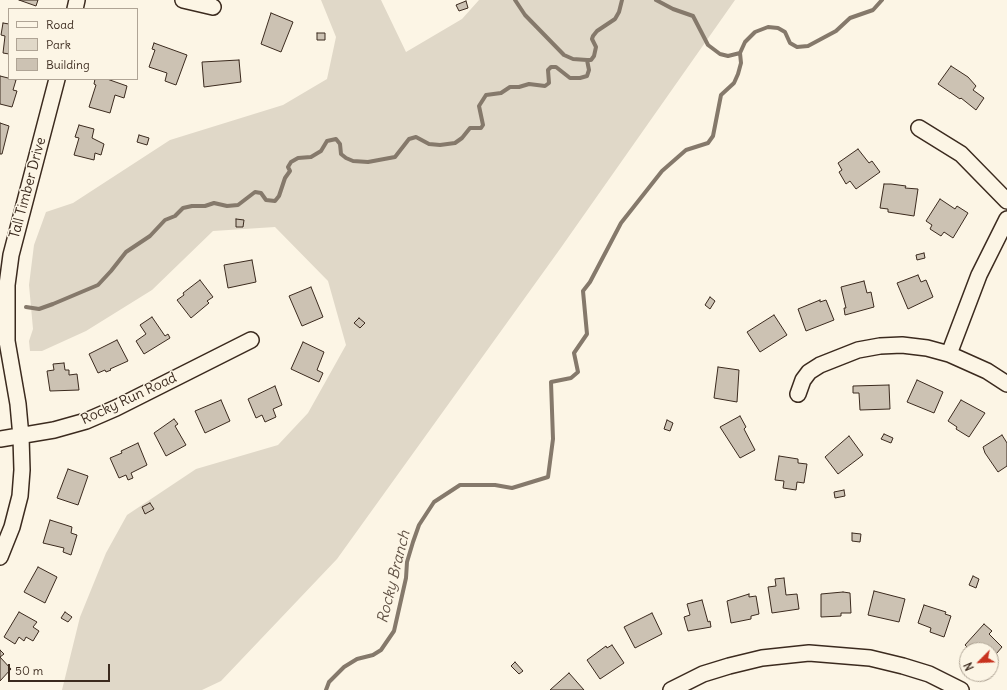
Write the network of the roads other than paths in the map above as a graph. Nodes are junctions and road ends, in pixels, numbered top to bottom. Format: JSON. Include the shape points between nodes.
{"nodes":[{"id":1,"x":183,"y":0,"type":"edge"},
{"id":2,"x":213,"y":7,"type":"dead end"},
{"id":3,"x":57,"y":80,"type":"edge"},
{"id":4,"x":919,"y":128,"type":"dead end"},
{"id":5,"x":1007,"y":201,"type":"edge"},
{"id":6,"x":1007,"y":220,"type":"edge"},
{"id":7,"x":251,"y":340,"type":"dead end"},
{"id":8,"x":949,"y":354,"type":"junction"},
{"id":9,"x":1007,"y":384,"type":"edge"},
{"id":10,"x":798,"y":394,"type":"dead end"},
{"id":11,"x":21,"y":437,"type":"junction"},
{"id":12,"x":0,"y":440,"type":"edge"},
{"id":13,"x":0,"y":557,"type":"edge"},
{"id":14,"x":671,"y":690,"type":"edge"},
{"id":15,"x":961,"y":690,"type":"edge"}],
"edges":[{"from":1,"to":2,"type":"street"},
{"from":3,"to":11,"type":"street","name":"Tall Timber Drive","via":[[11,255],[7,285],[8,341]]},
{"from":4,"to":5,"type":"street","via":[[961,154]]},
{"from":6,"to":8,"type":"street","via":[[978,275]]},
{"from":7,"to":11,"type":"street","name":"Rocky Run Road","via":[[86,421]]},
{"from":8,"to":9,"type":"street","via":[[987,371]]},
{"from":8,"to":10,"type":"street","via":[[902,345],[858,350],[836,357],[810,372],[803,380]]},
{"from":11,"to":12,"type":"street","name":"Rocky Run Road"},
{"from":11,"to":13,"type":"street","name":"Tall Timber Drive","via":[[20,496],[12,527]]},
{"from":14,"to":15,"type":"street","via":[[703,674],[729,666],[762,658],[809,653],[870,658],[903,666],[929,674]]}]}
